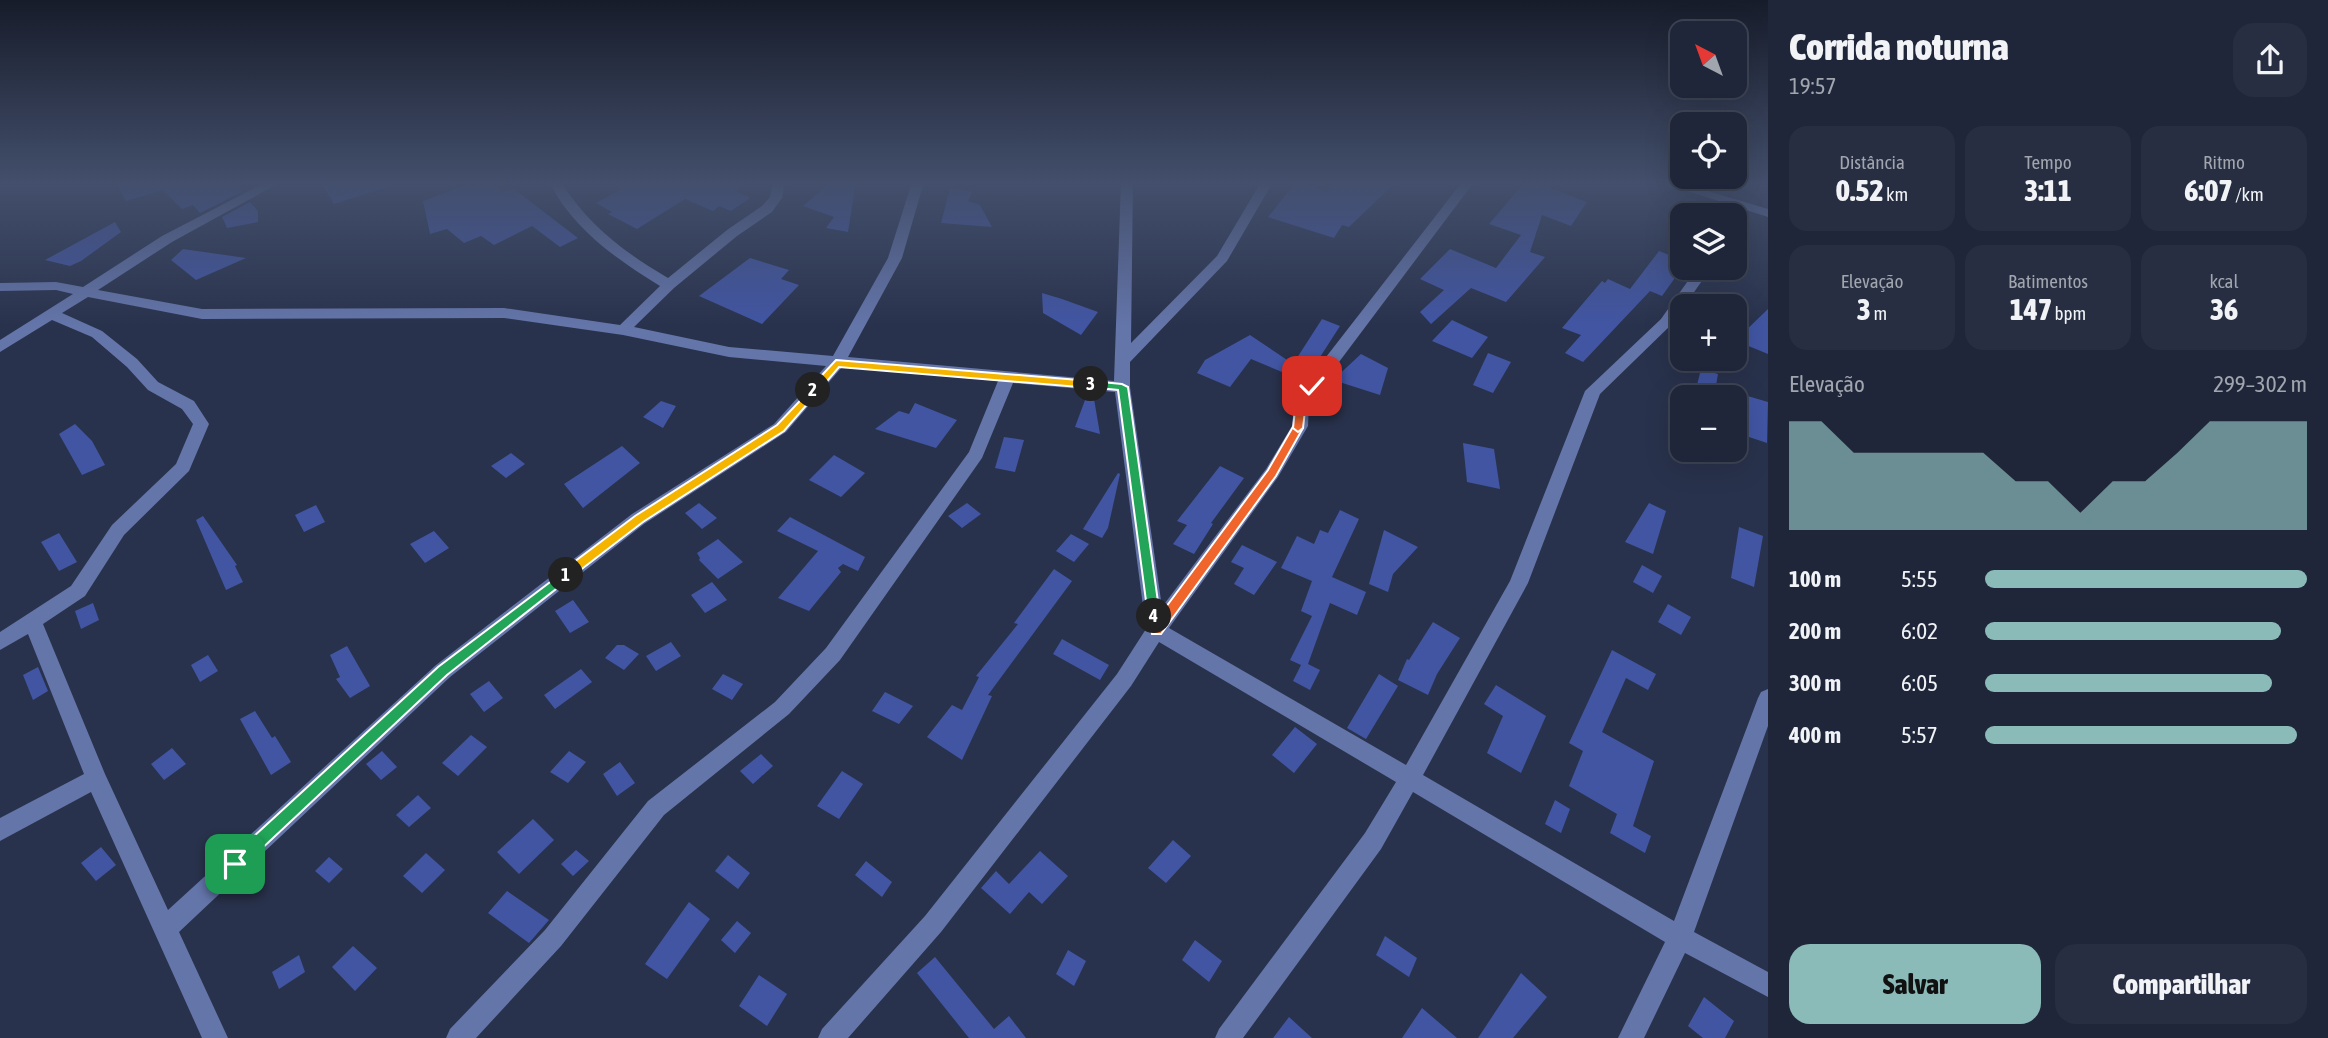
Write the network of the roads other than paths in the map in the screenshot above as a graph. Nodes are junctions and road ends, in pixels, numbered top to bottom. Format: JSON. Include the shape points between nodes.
{"nodes":[{"id":1,"x":183,"y":230,"type":"edge"},
{"id":2,"x":590,"y":230,"type":"edge"},
{"id":3,"x":736,"y":230,"type":"edge"},
{"id":4,"x":903,"y":230,"type":"edge"},
{"id":5,"x":1127,"y":230,"type":"edge"},
{"id":6,"x":1238,"y":230,"type":"edge"},
{"id":7,"x":1431,"y":230,"type":"edge"},
{"id":8,"x":1696,"y":280,"type":"edge"},
{"id":9,"x":669,"y":285,"type":"junction"},
{"id":10,"x":0,"y":287,"type":"edge"},
{"id":11,"x":84,"y":292,"type":"junction"},
{"id":12,"x":51,"y":314,"type":"junction"},
{"id":13,"x":622,"y":330,"type":"junction"},
{"id":14,"x":0,"y":346,"type":"edge"},
{"id":15,"x":1123,"y":360,"type":"junction"},
{"id":16,"x":836,"y":363,"type":"junction"},
{"id":17,"x":1007,"y":377,"type":"junction"},
{"id":18,"x":1122,"y":387,"type":"junction"},
{"id":19,"x":32,"y":621,"type":"junction"},
{"id":20,"x":1156,"y":630,"type":"junction"},
{"id":21,"x":0,"y":642,"type":"edge"},
{"id":22,"x":1768,"y":698,"type":"edge"},
{"id":23,"x":1409,"y":777,"type":"junction"},
{"id":24,"x":96,"y":778,"type":"junction"},
{"id":25,"x":0,"y":830,"type":"edge"},
{"id":26,"x":165,"y":929,"type":"junction"},
{"id":27,"x":1680,"y":937,"type":"junction"},
{"id":28,"x":1768,"y":985,"type":"edge"},
{"id":29,"x":215,"y":1038,"type":"edge"},
{"id":30,"x":459,"y":1038,"type":"edge"},
{"id":31,"x":831,"y":1038,"type":"edge"},
{"id":32,"x":1227,"y":1038,"type":"edge"},
{"id":33,"x":1631,"y":1038,"type":"edge"}],
"edges":[{"from":1,"to":11,"type":"street"},
{"from":2,"to":9,"type":"street","via":[[616,253]]},
{"from":3,"to":9,"type":"street"},
{"from":4,"to":16,"type":"street","via":[[895,258]]},
{"from":5,"to":15,"type":"street"},
{"from":6,"to":15,"type":"street","via":[[1222,258]]},
{"from":7,"to":20,"type":"street","via":[[1301,401],[1300,426],[1272,473]]},
{"from":8,"to":23,"type":"street","via":[[1667,322],[1593,391],[1519,583]]},
{"from":9,"to":13,"type":"street"},
{"from":10,"to":11,"type":"street","via":[[56,286]]},
{"from":11,"to":12,"type":"street"},
{"from":11,"to":13,"type":"street","via":[[202,314],[504,313]]},
{"from":12,"to":14,"type":"street"},
{"from":12,"to":19,"type":"street","via":[[97,334],[153,386],[188,405],[201,424],[183,467],[118,530],[78,591]]},
{"from":13,"to":16,"type":"street","via":[[729,352]]},
{"from":15,"to":18,"type":"street"},
{"from":16,"to":17,"type":"street"},
{"from":16,"to":26,"type":"street","via":[[780,428],[639,519],[443,671]]},
{"from":17,"to":18,"type":"street"},
{"from":17,"to":30,"type":"street","via":[[976,454],[833,654],[782,708],[656,807],[553,939]]},
{"from":18,"to":20,"type":"street"},
{"from":19,"to":21,"type":"street"},
{"from":19,"to":24,"type":"street"},
{"from":20,"to":23,"type":"street"},
{"from":20,"to":31,"type":"street","via":[[1053,774],[933,925]]},
{"from":22,"to":27,"type":"street"},
{"from":23,"to":27,"type":"street"},
{"from":23,"to":32,"type":"street","via":[[1373,841]]},
{"from":24,"to":25,"type":"street"},
{"from":24,"to":26,"type":"street"},
{"from":26,"to":29,"type":"street"},
{"from":27,"to":28,"type":"street"},
{"from":27,"to":33,"type":"street"}]}
